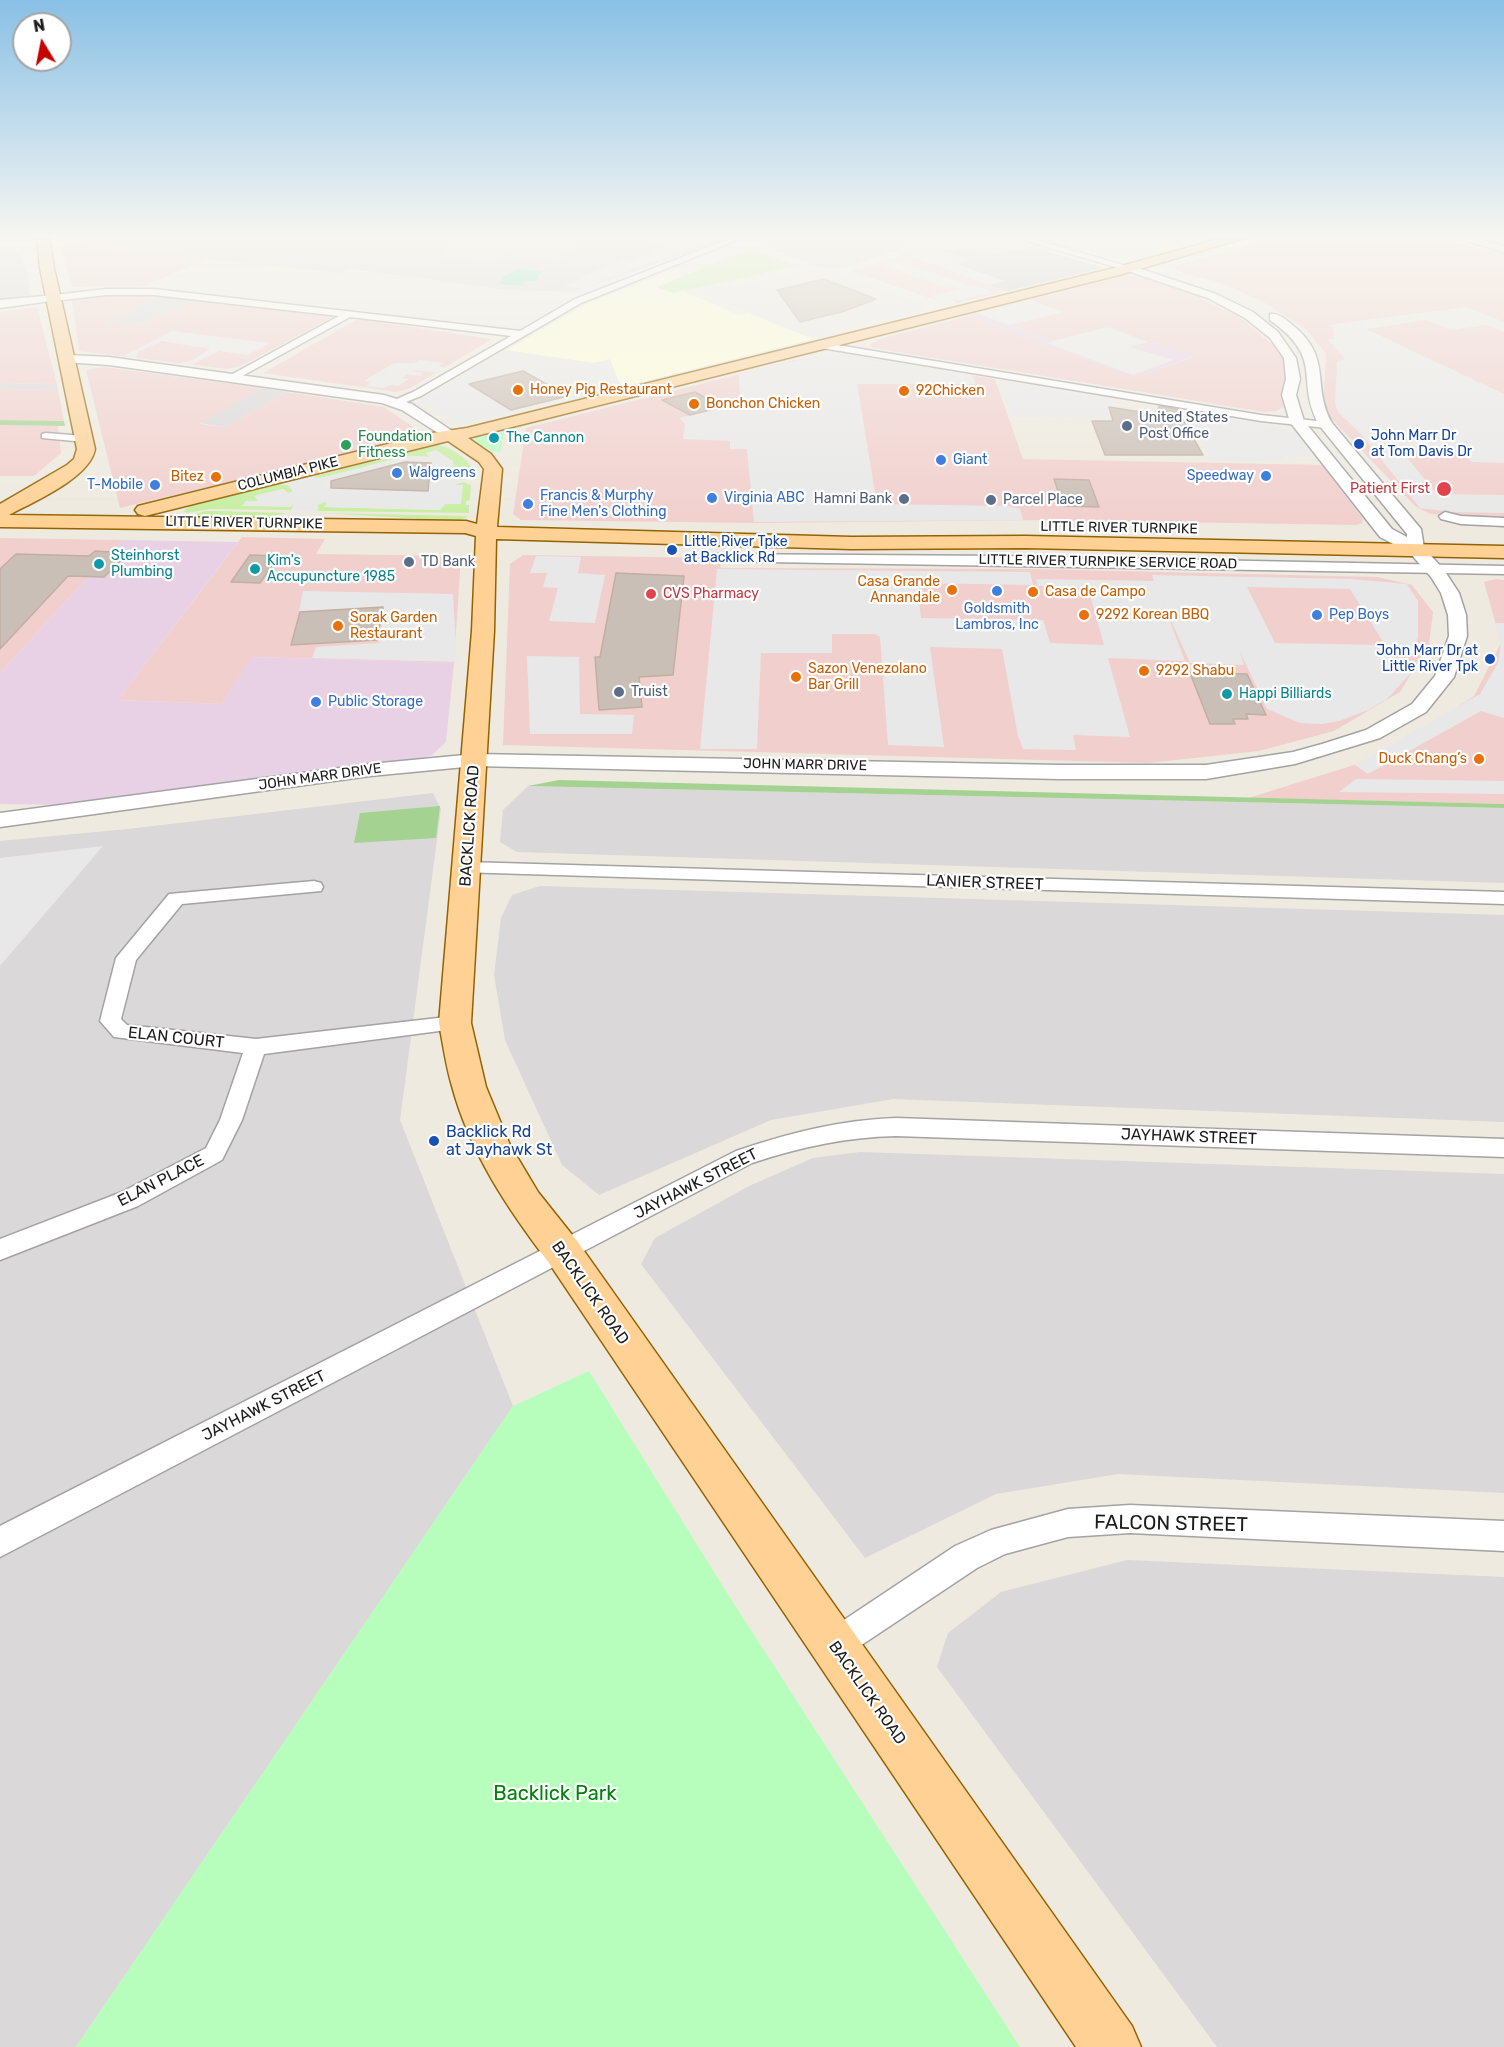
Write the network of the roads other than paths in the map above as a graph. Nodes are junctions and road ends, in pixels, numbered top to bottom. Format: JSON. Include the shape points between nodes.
{"nodes":[{"id":1,"x":62,"y":333,"type":"edge"},
{"id":2,"x":315,"y":333,"type":"edge"},
{"id":3,"x":510,"y":333,"type":"edge"},
{"id":4,"x":869,"y":333,"type":"edge"},
{"id":5,"x":1271,"y":333,"type":"edge"},
{"id":6,"x":1295,"y":333,"type":"edge"},
{"id":7,"x":523,"y":334,"type":"joint"},
{"id":8,"x":819,"y":345,"type":"junction"},
{"id":9,"x":68,"y":359,"type":"junction"},
{"id":10,"x":233,"y":378,"type":"junction"},
{"id":11,"x":396,"y":403,"type":"junction"},
{"id":12,"x":514,"y":421,"type":"junction"},
{"id":13,"x":1297,"y":422,"type":"junction"},
{"id":14,"x":1326,"y":425,"type":"junction"},
{"id":15,"x":451,"y":435,"type":"junction"},
{"id":16,"x":502,"y":452,"type":"junction"},
{"id":17,"x":0,"y":512,"type":"edge"},
{"id":18,"x":1445,"y":516,"type":"dead end"},
{"id":19,"x":0,"y":521,"type":"edge"},
{"id":20,"x":103,"y":522,"type":"junction"},
{"id":21,"x":1504,"y":522,"type":"edge"},
{"id":22,"x":1146,"y":528,"type":"junction"},
{"id":23,"x":0,"y":531,"type":"edge"},
{"id":24,"x":487,"y":533,"type":"junction"},
{"id":25,"x":1386,"y":533,"type":"junction"},
{"id":26,"x":1504,"y":535,"type":"edge"},
{"id":27,"x":734,"y":538,"type":"junction"},
{"id":28,"x":1415,"y":541,"type":"junction"},
{"id":29,"x":1025,"y":542,"type":"junction"},
{"id":30,"x":1504,"y":552,"type":"edge"},
{"id":31,"x":711,"y":558,"type":"dead end"},
{"id":32,"x":1435,"y":569,"type":"junction"},
{"id":33,"x":1504,"y":570,"type":"edge"},
{"id":34,"x":475,"y":760,"type":"junction"},
{"id":35,"x":0,"y":820,"type":"edge"},
{"id":36,"x":466,"y":868,"type":"junction"},
{"id":37,"x":314,"y":887,"type":"dead end"},
{"id":38,"x":1504,"y":898,"type":"edge"},
{"id":39,"x":455,"y":1023,"type":"junction"},
{"id":40,"x":256,"y":1047,"type":"junction"},
{"id":41,"x":1504,"y":1148,"type":"edge"},
{"id":42,"x":0,"y":1250,"type":"edge"},
{"id":43,"x":563,"y":1252,"type":"junction"},
{"id":44,"x":1504,"y":1536,"type":"edge"},
{"id":45,"x":0,"y":1542,"type":"edge"},
{"id":46,"x":834,"y":1645,"type":"junction"},
{"id":47,"x":1111,"y":2047,"type":"edge"}],
"edges":[{"from":1,"to":9,"type":"main road"},
{"from":2,"to":10,"type":"street"},
{"from":3,"to":7,"type":"street"},
{"from":4,"to":8,"type":"main road","name":"COLUMBIA PIKE"},
{"from":5,"to":13,"type":"street","via":[[1290,358],[1293,379],[1289,396]]},
{"from":6,"to":14,"type":"street","name":"JOHN MARR DRIVE","via":[[1312,357],[1316,408]]},
{"from":7,"to":11,"type":"street"},
{"from":8,"to":12,"type":"main road","name":"COLUMBIA PIKE"},
{"from":8,"to":13,"type":"street"},
{"from":9,"to":10,"type":"street"},
{"from":9,"to":17,"type":"main road","via":[[86,454],[75,468]]},
{"from":10,"to":11,"type":"street"},
{"from":11,"to":15,"type":"street","via":[[421,414]]},
{"from":12,"to":15,"type":"main road","name":"COLUMBIA PIKE"},
{"from":12,"to":16,"type":"main road","name":"BACKLICK ROAD"},
{"from":13,"to":14,"type":"street"},
{"from":13,"to":25,"type":"street"},
{"from":14,"to":28,"type":"street","name":"JOHN MARR DRIVE"},
{"from":15,"to":16,"type":"main road"},
{"from":15,"to":20,"type":"main road","name":"COLUMBIA PIKE"},
{"from":16,"to":24,"type":"main road","name":"BACKLICK ROAD","via":[[493,469]]},
{"from":18,"to":21,"type":"street"},
{"from":19,"to":20,"type":"main road","name":"LITTLE RIVER TURNPIKE"},
{"from":20,"to":24,"type":"main road","name":"LITTLE RIVER TURNPIKE","via":[[466,527]]},
{"from":22,"to":25,"type":"main road","name":"LITTLE RIVER TURNPIKE"},
{"from":22,"to":27,"type":"main road","name":"LITTLE RIVER TURNPIKE","via":[[859,530]]},
{"from":22,"to":29,"type":"main road","via":[[1140,534],[1125,536]]},
{"from":23,"to":24,"type":"main road","name":"LITTLE RIVER TURNPIKE","via":[[463,538]]},
{"from":24,"to":27,"type":"main road","name":"LITTLE RIVER TURNPIKE"},
{"from":24,"to":34,"type":"main road","name":"BACKLICK ROAD"},
{"from":25,"to":28,"type":"main road","name":"LITTLE RIVER TURNPIKE"},
{"from":26,"to":28,"type":"main road","name":"LITTLE RIVER TURNPIKE"},
{"from":27,"to":29,"type":"main road","name":"LITTLE RIVER TURNPIKE","via":[[851,543]]},
{"from":28,"to":29,"type":"main road","name":"LITTLE RIVER TURNPIKE"},
{"from":28,"to":30,"type":"main road","name":"LITTLE RIVER TURNPIKE"},
{"from":28,"to":32,"type":"street","name":"JOHN MARR DRIVE"},
{"from":31,"to":32,"type":"street","name":"LITTLE RIVER TURNPIKE SERVICE ROAD"},
{"from":32,"to":33,"type":"street","name":"LITTLE RIVER TURNPIKE SERVICE ROAD"},
{"from":32,"to":34,"type":"street","name":"JOHN MARR DRIVE","via":[[1450,593],[1459,627],[1444,677],[1419,708],[1373,734],[1295,758],[1169,774]]},
{"from":34,"to":35,"type":"street","name":"JOHN MARR DRIVE","via":[[370,770]]},
{"from":34,"to":36,"type":"main road","name":"BACKLICK ROAD"},
{"from":36,"to":38,"type":"street","name":"LANIER STREET"},
{"from":36,"to":39,"type":"main road","name":"BACKLICK ROAD"},
{"from":37,"to":40,"type":"street","name":"ELAN COURT","via":[[176,898],[126,958],[110,1021],[121,1032]]},
{"from":39,"to":40,"type":"street","name":"ELAN COURT"},
{"from":39,"to":43,"type":"main road","name":"BACKLICK ROAD","via":[[469,1087],[493,1149],[525,1203]]},
{"from":40,"to":42,"type":"street","name":"ELAN PLACE","via":[[231,1120],[214,1154],[130,1199]]},
{"from":41,"to":43,"type":"street","name":"JAYHAWK STREET","via":[[858,1128],[819,1133],[744,1157]]},
{"from":43,"to":45,"type":"street","name":"JAYHAWK STREET"},
{"from":43,"to":46,"type":"main road","name":"BACKLICK ROAD"},
{"from":44,"to":46,"type":"street","name":"FALCON STREET","via":[[1130,1519],[1068,1523],[1001,1540],[966,1557]]},
{"from":46,"to":47,"type":"main road","name":"BACKLICK ROAD"}]}
